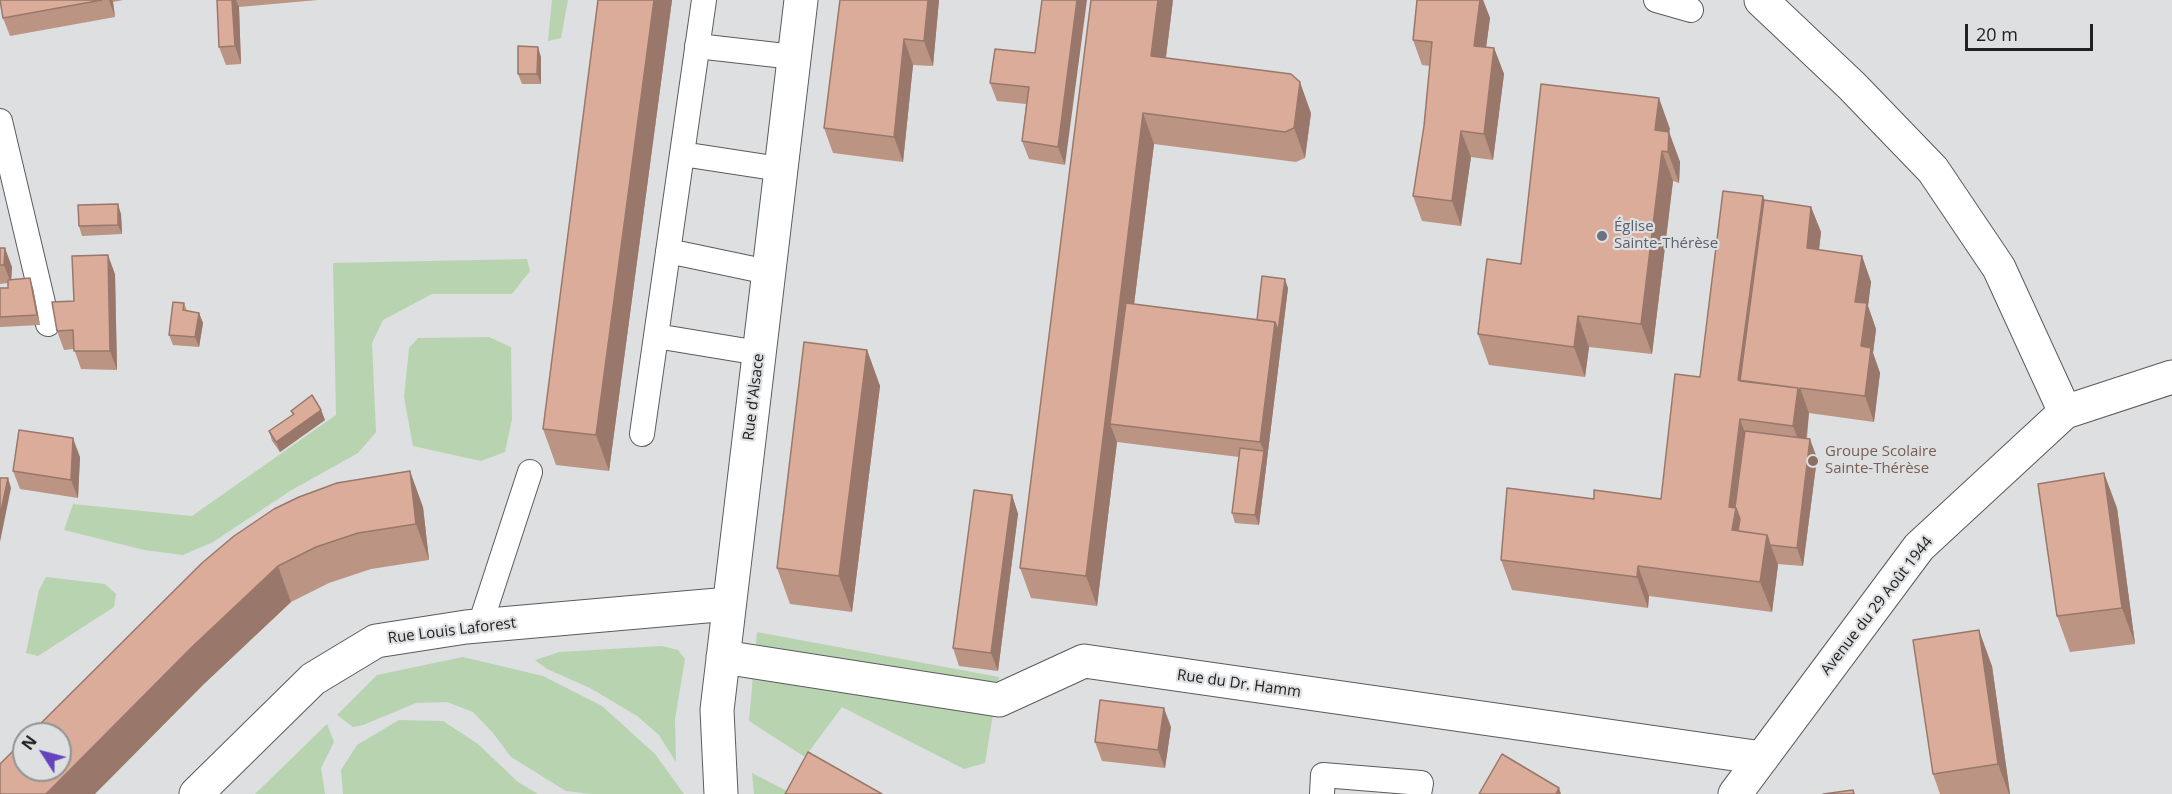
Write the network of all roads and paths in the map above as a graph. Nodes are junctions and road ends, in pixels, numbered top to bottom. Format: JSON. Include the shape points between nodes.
{"nodes":[{"id":1,"x":704,"y":0,"type":"edge"},
{"id":2,"x":801,"y":0,"type":"edge"},
{"id":3,"x":1656,"y":0,"type":"edge"},
{"id":4,"x":1761,"y":0,"type":"edge"},
{"id":5,"x":1691,"y":10,"type":"dead end"},
{"id":6,"x":697,"y":46,"type":"junction"},
{"id":7,"x":794,"y":57,"type":"junction"},
{"id":8,"x":0,"y":121,"type":"edge"},
{"id":9,"x":682,"y":154,"type":"junction"},
{"id":10,"x":780,"y":169,"type":"junction"},
{"id":11,"x":668,"y":251,"type":"junction"},
{"id":12,"x":768,"y":272,"type":"junction"},
{"id":13,"x":48,"y":324,"type":"dead end"},
{"id":14,"x":656,"y":336,"type":"junction"},
{"id":15,"x":759,"y":353,"type":"junction"},
{"id":16,"x":2172,"y":377,"type":"edge"},
{"id":17,"x":2064,"y":412,"type":"junction"},
{"id":18,"x":642,"y":434,"type":"dead end"},
{"id":19,"x":530,"y":472,"type":"dead end"},
{"id":20,"x":729,"y":604,"type":"junction"},
{"id":21,"x":480,"y":625,"type":"junction"},
{"id":22,"x":723,"y":657,"type":"junction"},
{"id":23,"x":1762,"y":758,"type":"junction"},
{"id":24,"x":196,"y":794,"type":"edge"},
{"id":25,"x":722,"y":794,"type":"edge"},
{"id":26,"x":1322,"y":794,"type":"edge"},
{"id":27,"x":1419,"y":794,"type":"edge"},
{"id":28,"x":1736,"y":794,"type":"edge"}],
"edges":[{"from":1,"to":6,"type":"lane"},
{"from":2,"to":7,"type":"street","name":"Rue d'Alsace"},
{"from":3,"to":5,"type":"lane"},
{"from":4,"to":17,"type":"street","via":[[1934,170],[1999,268]]},
{"from":6,"to":7,"type":"lane"},
{"from":6,"to":9,"type":"lane"},
{"from":7,"to":10,"type":"street","name":"Rue d'Alsace"},
{"from":8,"to":13,"type":"lane"},
{"from":9,"to":10,"type":"lane"},
{"from":9,"to":11,"type":"lane"},
{"from":10,"to":12,"type":"street","name":"Rue d'Alsace"},
{"from":11,"to":12,"type":"lane"},
{"from":11,"to":14,"type":"lane"},
{"from":12,"to":15,"type":"street","name":"Rue d'Alsace"},
{"from":14,"to":15,"type":"lane"},
{"from":14,"to":18,"type":"lane"},
{"from":15,"to":20,"type":"street","name":"Rue d'Alsace"},
{"from":16,"to":17,"type":"street"},
{"from":17,"to":23,"type":"street","name":"Avenue du 29 Août 1944","via":[[1919,547]]},
{"from":19,"to":21,"type":"lane"},
{"from":20,"to":21,"type":"street","name":"Rue Louis Laforest"},
{"from":20,"to":22,"type":"street","name":"Rue d'Alsace"},
{"from":21,"to":24,"type":"street","name":"Rue Louis Laforest","via":[[376,641],[313,680]]},
{"from":22,"to":23,"type":"street","name":"Rue du Dr. Hamm","via":[[999,700],[1084,661]]},
{"from":22,"to":25,"type":"street","name":"Rue d'Alsace","via":[[717,710]]},
{"from":23,"to":28,"type":"street","name":"Avenue du 29 Août 1944"},
{"from":26,"to":27,"type":"lane","via":[[1323,775],[1421,783]]}]}
